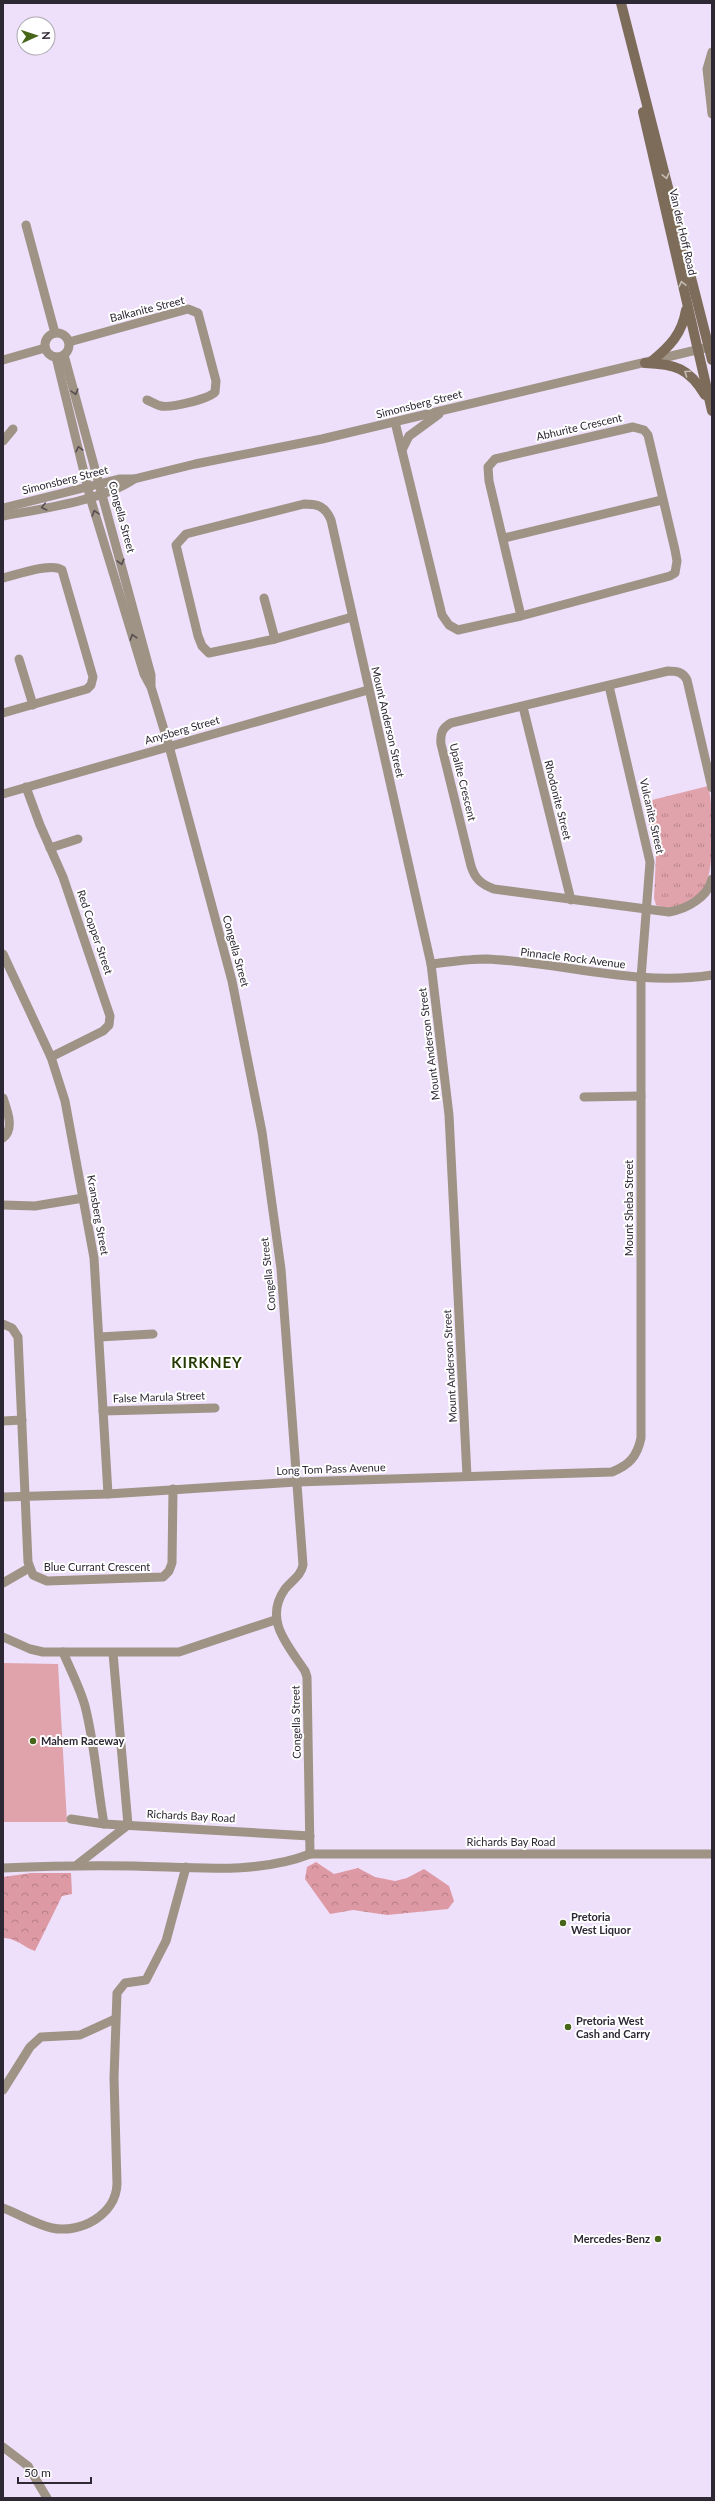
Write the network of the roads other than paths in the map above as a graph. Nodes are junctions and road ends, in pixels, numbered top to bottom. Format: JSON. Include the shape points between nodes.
{"nodes":[{"id":1,"x":621,"y":3,"type":"edge"},
{"id":2,"x":712,"y":52,"type":"edge"},
{"id":3,"x":634,"y":57,"type":"junction"},
{"id":4,"x":712,"y":114,"type":"edge"},
{"id":5,"x":26,"y":225,"type":"dead end"},
{"id":6,"x":687,"y":304,"type":"junction"},
{"id":7,"x":55,"y":333,"type":"junction"},
{"id":8,"x":69,"y":342,"type":"junction"},
{"id":9,"x":709,"y":347,"type":"junction"},
{"id":10,"x":45,"y":348,"type":"junction"},
{"id":11,"x":698,"y":350,"type":"junction"},
{"id":12,"x":60,"y":356,"type":"junction"},
{"id":13,"x":3,"y":360,"type":"edge"},
{"id":14,"x":712,"y":360,"type":"edge"},
{"id":15,"x":648,"y":362,"type":"junction"},
{"id":16,"x":147,"y":400,"type":"dead end"},
{"id":17,"x":711,"y":407,"type":"edge"},
{"id":18,"x":449,"y":409,"type":"junction"},
{"id":19,"x":395,"y":422,"type":"junction"},
{"id":20,"x":13,"y":429,"type":"dead end"},
{"id":21,"x":3,"y":441,"type":"edge"},
{"id":22,"x":402,"y":450,"type":"junction"},
{"id":23,"x":134,"y":479,"type":"junction"},
{"id":24,"x":101,"y":484,"type":"junction"},
{"id":25,"x":88,"y":487,"type":"junction"},
{"id":26,"x":103,"y":493,"type":"junction"},
{"id":27,"x":90,"y":497,"type":"junction"},
{"id":28,"x":662,"y":500,"type":"junction"},
{"id":29,"x":3,"y":508,"type":"edge"},
{"id":30,"x":3,"y":516,"type":"edge"},
{"id":31,"x":504,"y":538,"type":"junction"},
{"id":32,"x":3,"y":578,"type":"edge"},
{"id":33,"x":264,"y":598,"type":"dead end"},
{"id":34,"x":521,"y":616,"type":"junction"},
{"id":35,"x":352,"y":617,"type":"junction"},
{"id":36,"x":275,"y":639,"type":"junction"},
{"id":37,"x":19,"y":659,"type":"dead end"},
{"id":38,"x":609,"y":686,"type":"junction"},
{"id":39,"x":151,"y":687,"type":"junction"},
{"id":40,"x":368,"y":690,"type":"junction"},
{"id":41,"x":33,"y":705,"type":"junction"},
{"id":42,"x":523,"y":707,"type":"junction"},
{"id":43,"x":3,"y":713,"type":"edge"},
{"id":44,"x":168,"y":746,"type":"junction"},
{"id":45,"x":26,"y":787,"type":"junction"},
{"id":46,"x":712,"y":788,"type":"edge"},
{"id":47,"x":3,"y":794,"type":"edge"},
{"id":48,"x":78,"y":840,"type":"dead end"},
{"id":49,"x":50,"y":848,"type":"junction"},
{"id":50,"x":712,"y":879,"type":"edge"},
{"id":51,"x":571,"y":900,"type":"junction"},
{"id":52,"x":646,"y":911,"type":"junction"},
{"id":53,"x":3,"y":954,"type":"edge"},
{"id":54,"x":431,"y":964,"type":"junction"},
{"id":55,"x":12,"y":972,"type":"junction"},
{"id":56,"x":712,"y":975,"type":"edge"},
{"id":57,"x":3,"y":977,"type":"edge"},
{"id":58,"x":641,"y":978,"type":"junction"},
{"id":59,"x":51,"y":1056,"type":"junction"},
{"id":60,"x":641,"y":1096,"type":"junction"},
{"id":61,"x":584,"y":1097,"type":"dead end"},
{"id":62,"x":3,"y":1098,"type":"edge"},
{"id":63,"x":3,"y":1138,"type":"edge"},
{"id":64,"x":83,"y":1198,"type":"junction"},
{"id":65,"x":3,"y":1205,"type":"edge"},
{"id":66,"x":3,"y":1324,"type":"edge"},
{"id":67,"x":153,"y":1334,"type":"dead end"},
{"id":68,"x":99,"y":1337,"type":"junction"},
{"id":69,"x":215,"y":1408,"type":"dead end"},
{"id":70,"x":103,"y":1411,"type":"junction"},
{"id":71,"x":22,"y":1420,"type":"junction"},
{"id":72,"x":3,"y":1421,"type":"edge"},
{"id":73,"x":641,"y":1438,"type":"joint"},
{"id":74,"x":467,"y":1476,"type":"junction"},
{"id":75,"x":296,"y":1482,"type":"junction"},
{"id":76,"x":173,"y":1489,"type":"junction"},
{"id":77,"x":108,"y":1494,"type":"junction"},
{"id":78,"x":25,"y":1496,"type":"junction"},
{"id":79,"x":3,"y":1497,"type":"edge"},
{"id":80,"x":29,"y":1568,"type":"junction"},
{"id":81,"x":3,"y":1583,"type":"edge"},
{"id":82,"x":275,"y":1620,"type":"junction"},
{"id":83,"x":3,"y":1636,"type":"edge"},
{"id":84,"x":63,"y":1652,"type":"junction"},
{"id":85,"x":113,"y":1653,"type":"junction"},
{"id":86,"x":71,"y":1819,"type":"dead end"},
{"id":87,"x":104,"y":1824,"type":"junction"},
{"id":88,"x":128,"y":1825,"type":"junction"},
{"id":89,"x":310,"y":1836,"type":"junction"},
{"id":90,"x":310,"y":1854,"type":"junction"},
{"id":91,"x":712,"y":1854,"type":"edge"},
{"id":92,"x":78,"y":1864,"type":"junction"},
{"id":93,"x":186,"y":1866,"type":"junction"},
{"id":94,"x":3,"y":1868,"type":"edge"},
{"id":95,"x":115,"y":2019,"type":"junction"},
{"id":96,"x":3,"y":2090,"type":"edge"},
{"id":97,"x":3,"y":2208,"type":"edge"},
{"id":98,"x":3,"y":2447,"type":"edge"},
{"id":99,"x":47,"y":2498,"type":"edge"}],
"edges":[{"from":1,"to":3,"type":"main road","name":"Van der Hoff Road"},
{"from":2,"to":4,"type":"street","via":[[708,70]]},
{"from":6,"to":3,"type":"main road","name":"Van der Hoff Road","one_way":true,"via":[[635,74]]},
{"from":3,"to":9,"type":"main road","name":"Van der Hoff Road","one_way":true,"via":[[640,72]]},
{"from":5,"to":7,"type":"street"},
{"from":6,"to":11,"type":"main road","name":"Van der Hoff Road"},
{"from":6,"to":15,"type":"main road","via":[[683,326],[676,338]]},
{"from":7,"to":8,"type":"street","via":[[65,336]]},
{"from":7,"to":10,"type":"street","via":[[47,338]]},
{"from":8,"to":12,"type":"street","via":[[68,349]]},
{"from":8,"to":16,"type":"street","name":"Balkanite Street","via":[[188,309],[198,313],[216,381],[215,392],[209,397],[173,406],[162,406]]},
{"from":9,"to":11,"type":"street","name":"Simonsberg Street"},
{"from":9,"to":14,"type":"main road","name":"Van der Hoff Road"},
{"from":10,"to":12,"type":"street","via":[[50,355]]},
{"from":10,"to":13,"type":"street"},
{"from":11,"to":15,"type":"street","name":"Simonsberg Street"},
{"from":11,"to":17,"type":"main road","name":"Van der Hoff Road"},
{"from":12,"to":24,"type":"street","name":"Congella Street","one_way":true},
{"from":25,"to":12,"type":"street","name":"Congella Street","one_way":true},
{"from":17,"to":15,"type":"main road","one_way":true,"via":[[699,385],[686,372],[665,364]]},
{"from":15,"to":18,"type":"street","name":"Simonsberg Street"},
{"from":18,"to":19,"type":"street","name":"Simonsberg Street"},
{"from":18,"to":22,"type":"street","via":[[409,436]]},
{"from":19,"to":22,"type":"street","name":"Abhurite Crescent"},
{"from":19,"to":23,"type":"street","name":"Simonsberg Street"},
{"from":20,"to":21,"type":"street"},
{"from":22,"to":34,"type":"street","name":"Abhurite Crescent","via":[[445,620],[454,629],[464,630]]},
{"from":23,"to":24,"type":"street","name":"Simonsberg Street","via":[[119,479]]},
{"from":23,"to":26,"type":"street","name":"Simonsberg Street","via":[[122,488]]},
{"from":24,"to":25,"type":"street","name":"Simonsberg Street"},
{"from":24,"to":26,"type":"street","name":"Congella Street"},
{"from":25,"to":27,"type":"street","name":"Congella Street"},
{"from":25,"to":29,"type":"street","name":"Simonsberg Street"},
{"from":26,"to":27,"type":"street","name":"Simonsberg Street"},
{"from":26,"to":39,"type":"street","name":"Congella Street","one_way":true,"via":[[150,670]]},
{"from":27,"to":30,"type":"street","name":"Simonsberg Street","one_way":true},
{"from":39,"to":27,"type":"street","name":"Congella Street","one_way":true,"via":[[144,674]]},
{"from":28,"to":31,"type":"street"},
{"from":28,"to":31,"type":"street","name":"Abhurite Crescent","via":[[648,435],[638,427],[503,458],[490,463],[488,472]]},
{"from":28,"to":34,"type":"street","name":"Abhurite Crescent","via":[[677,561],[675,572],[670,576]]},
{"from":31,"to":34,"type":"street","name":"Abhurite Crescent"},
{"from":32,"to":41,"type":"street","via":[[50,567],[62,570],[93,674],[92,682],[86,689]]},
{"from":33,"to":36,"type":"street"},
{"from":35,"to":36,"type":"street","name":"Mount Anderson Street"},
{"from":35,"to":36,"type":"street","name":"Mount Anderson Street","via":[[331,520],[322,506],[304,504],[186,534],[179,539],[176,554],[198,636],[206,651],[216,653]]},
{"from":35,"to":40,"type":"street","name":"Mount Anderson Street"},
{"from":37,"to":41,"type":"street"},
{"from":38,"to":42,"type":"street","name":"Upalite Crescent"},
{"from":38,"to":46,"type":"street","name":"Upalite Crescent","via":[[668,671],[682,674],[687,680]]},
{"from":38,"to":52,"type":"street","name":"Vulcanite Street","via":[[648,852]]},
{"from":39,"to":44,"type":"street","name":"Congella Street"},
{"from":40,"to":44,"type":"street","name":"Anysberg Street"},
{"from":40,"to":54,"type":"street","name":"Mount Anderson Street"},
{"from":41,"to":43,"type":"street"},
{"from":42,"to":51,"type":"street","name":"Rhodonite Street"},
{"from":42,"to":51,"type":"street","name":"Upalite Crescent","via":[[451,724],[442,730],[441,744],[471,866],[479,881],[494,889]]},
{"from":44,"to":45,"type":"street","name":"Anysberg Street"},
{"from":44,"to":75,"type":"street","name":"Congella Street","via":[[232,981],[262,1132],[281,1269]]},
{"from":45,"to":47,"type":"street","name":"Anysberg Street"},
{"from":45,"to":49,"type":"street","name":"Red Copper Street"},
{"from":48,"to":49,"type":"street"},
{"from":49,"to":59,"type":"street","name":"Red Copper Street","via":[[63,877],[110,1016],[109,1026],[103,1032]]},
{"from":50,"to":52,"type":"street","name":"Upalite Crescent","via":[[702,897],[679,910]]},
{"from":51,"to":52,"type":"street","name":"Upalite Crescent"},
{"from":52,"to":58,"type":"street","name":"Vulcanite Street"},
{"from":53,"to":55,"type":"street","name":"Kransberg Street"},
{"from":54,"to":58,"type":"street","name":"Pinnacle Rock Avenue","via":[[485,959]]},
{"from":54,"to":74,"type":"street","name":"Mount Anderson Street","via":[[449,1115]]},
{"from":55,"to":57,"type":"street"},
{"from":55,"to":59,"type":"street","name":"Kransberg Street"},
{"from":56,"to":58,"type":"street","name":"Pinnacle Rock Avenue","via":[[691,978]]},
{"from":58,"to":60,"type":"street","name":"Mount Sheba Street"},
{"from":59,"to":64,"type":"street","name":"Kransberg Street","via":[[62,1086]]},
{"from":60,"to":61,"type":"street"},
{"from":60,"to":73,"type":"street","name":"Mount Sheba Street"},
{"from":62,"to":63,"type":"street","via":[[9,1121],[8,1133]]},
{"from":64,"to":65,"type":"street","via":[[35,1206]]},
{"from":64,"to":68,"type":"street","name":"Kransberg Street","via":[[94,1258]]},
{"from":66,"to":71,"type":"street","name":"Blue Currant Crescent","via":[[17,1334]]},
{"from":67,"to":68,"type":"street"},
{"from":68,"to":70,"type":"street","name":"Kransberg Street"},
{"from":69,"to":70,"type":"street","name":"False Marula Street"},
{"from":70,"to":77,"type":"street","name":"Kransberg Street"},
{"from":71,"to":72,"type":"street"},
{"from":71,"to":78,"type":"street","name":"Blue Currant Crescent"},
{"from":73,"to":74,"type":"street","name":"Long Tom Pass Avenue","via":[[634,1457],[626,1466],[612,1472]]},
{"from":74,"to":75,"type":"street","name":"Long Tom Pass Avenue"},
{"from":75,"to":76,"type":"street","name":"Long Tom Pass Avenue"},
{"from":75,"to":82,"type":"street","name":"Congella Street","via":[[302,1573],[282,1594]]},
{"from":76,"to":77,"type":"street","name":"Long Tom Pass Avenue"},
{"from":76,"to":80,"type":"street","name":"Blue Currant Crescent","via":[[172,1563],[163,1577],[47,1581],[37,1578]]},
{"from":77,"to":78,"type":"street","name":"Long Tom Pass Avenue"},
{"from":78,"to":79,"type":"street","name":"Long Tom Pass Avenue"},
{"from":78,"to":80,"type":"street","name":"Blue Currant Crescent"},
{"from":80,"to":81,"type":"street"},
{"from":82,"to":85,"type":"street","via":[[179,1652]]},
{"from":82,"to":89,"type":"street","name":"Congella Street","via":[[279,1632],[305,1671],[306,1677]]},
{"from":83,"to":84,"type":"street","via":[[30,1649]]},
{"from":84,"to":85,"type":"street"},
{"from":84,"to":87,"type":"street","via":[[85,1704],[95,1754]]},
{"from":85,"to":88,"type":"street"},
{"from":86,"to":87,"type":"street","name":"Richards Bay Road"},
{"from":87,"to":88,"type":"street","name":"Richards Bay Road"},
{"from":88,"to":89,"type":"street","name":"Richards Bay Road"},
{"from":88,"to":92,"type":"street"},
{"from":89,"to":90,"type":"street","name":"Congella Street"},
{"from":90,"to":91,"type":"street","name":"Richards Bay Road"},
{"from":90,"to":93,"type":"street","name":"Richards Bay Road","via":[[297,1860],[247,1866]]},
{"from":92,"to":93,"type":"street","name":"Richards Bay Road"},
{"from":92,"to":94,"type":"street","name":"Richards Bay Road"},
{"from":93,"to":95,"type":"street","via":[[163,1947],[146,1980],[125,1983],[118,1989]]},
{"from":95,"to":96,"type":"street","via":[[80,2035],[41,2037],[30,2047]]},
{"from":95,"to":97,"type":"street","via":[[117,2188],[108,2208],[97,2220],[59,2228],[50,2228]]},
{"from":98,"to":99,"type":"street","via":[[28,2466]]}]}
